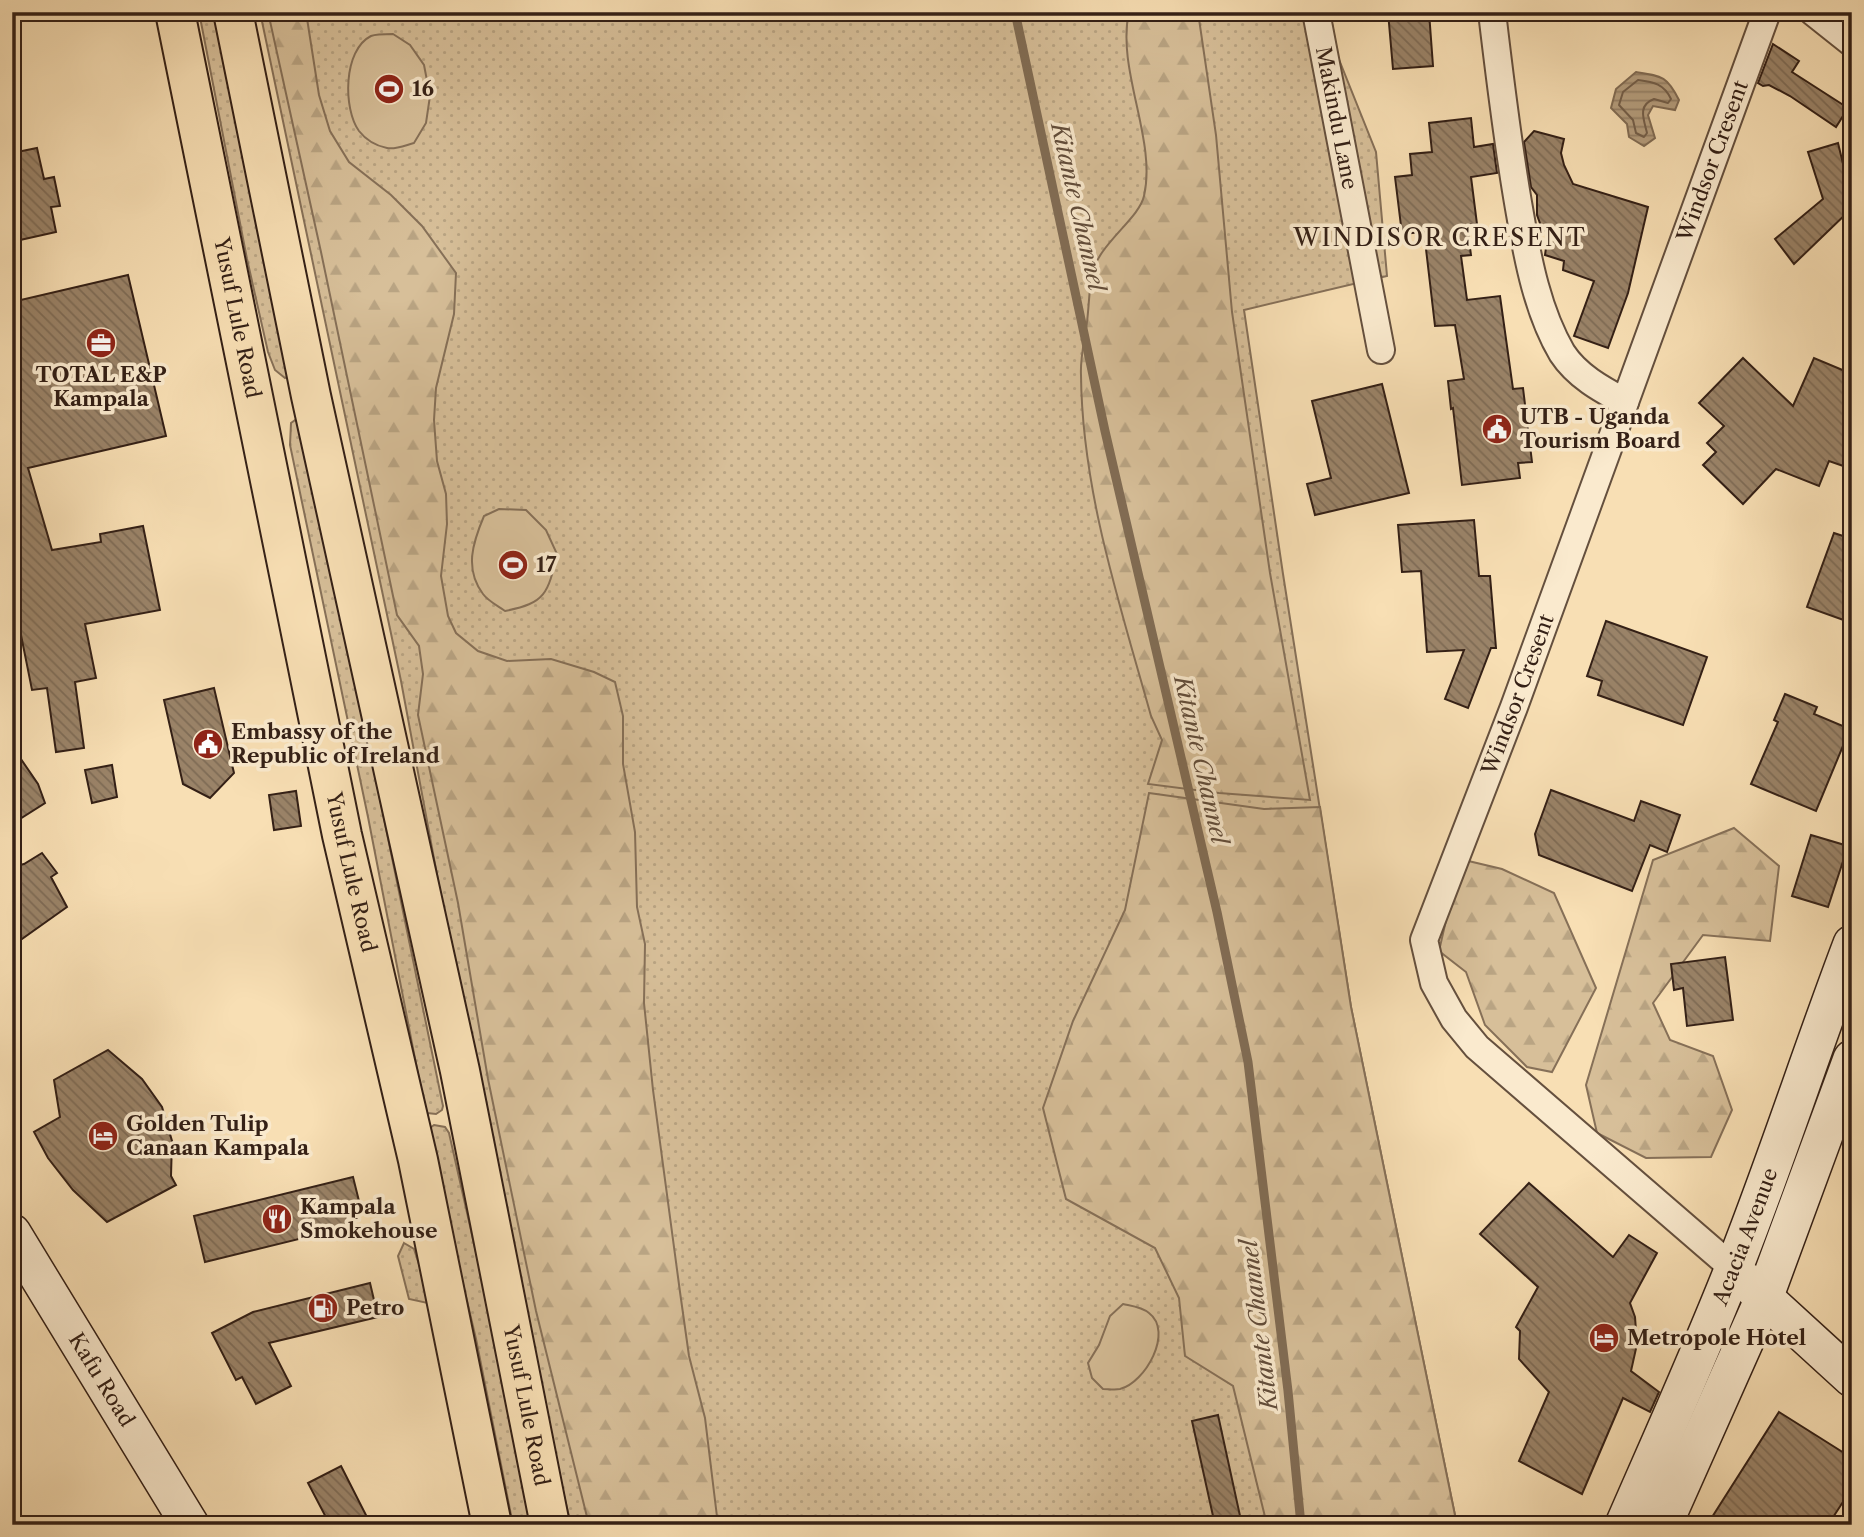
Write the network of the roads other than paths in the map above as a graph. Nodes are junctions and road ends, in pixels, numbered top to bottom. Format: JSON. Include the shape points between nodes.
{"nodes":[{"id":1,"x":175,"y":12,"type":"edge"},
{"id":2,"x":233,"y":12,"type":"edge"},
{"id":3,"x":1316,"y":12,"type":"edge"},
{"id":4,"x":1492,"y":12,"type":"edge"},
{"id":5,"x":1767,"y":12,"type":"edge"},
{"id":6,"x":1813,"y":12,"type":"edge"},
{"id":7,"x":1852,"y":43,"type":"edge"},
{"id":8,"x":1381,"y":350,"type":"dead end"},
{"id":9,"x":1625,"y":402,"type":"junction"},
{"id":10,"x":1852,"y":944,"type":"edge"},
{"id":11,"x":1852,"y":1059,"type":"edge"},
{"id":12,"x":399,"y":1071,"type":"junction"},
{"id":13,"x":460,"y":1071,"type":"junction"},
{"id":14,"x":12,"y":1233,"type":"edge"},
{"id":15,"x":1734,"y":1269,"type":"junction"},
{"id":16,"x":1764,"y":1298,"type":"junction"},
{"id":17,"x":1852,"y":1378,"type":"edge"},
{"id":18,"x":190,"y":1525,"type":"edge"},
{"id":19,"x":492,"y":1525,"type":"edge"},
{"id":20,"x":550,"y":1525,"type":"edge"},
{"id":21,"x":1624,"y":1525,"type":"edge"},
{"id":22,"x":1663,"y":1525,"type":"edge"}],
"edges":[{"from":1,"to":12,"type":"main road","name":"Yusuf Lule Road","via":[[342,835]]},
{"from":2,"to":13,"type":"main road","name":"Yusuf Lule Road","via":[[311,397]]},
{"from":3,"to":8,"type":"street","name":"Makindu Lane"},
{"from":4,"to":9,"type":"street","via":[[1524,239],[1547,319],[1562,353],[1577,371]]},
{"from":5,"to":9,"type":"street","name":"Windsor Cresent"},
{"from":6,"to":7,"type":"street"},
{"from":9,"to":15,"type":"street","name":"Windsor Cresent","via":[[1424,940],[1434,983],[1477,1047]]},
{"from":10,"to":15,"type":"main road","name":"Acacia Avenue"},
{"from":11,"to":16,"type":"main road","name":"Acacia Avenue"},
{"from":12,"to":13,"type":"main road"},
{"from":12,"to":19,"type":"main road","name":"Yusuf Lule Road"},
{"from":13,"to":20,"type":"main road","name":"Yusuf Lule Road"},
{"from":14,"to":18,"type":"main road","name":"Kafu Road"},
{"from":15,"to":16,"type":"main road"},
{"from":15,"to":21,"type":"main road","name":"Acacia Avenue"},
{"from":16,"to":17,"type":"main road"},
{"from":16,"to":22,"type":"main road","name":"Acacia Avenue"}]}
